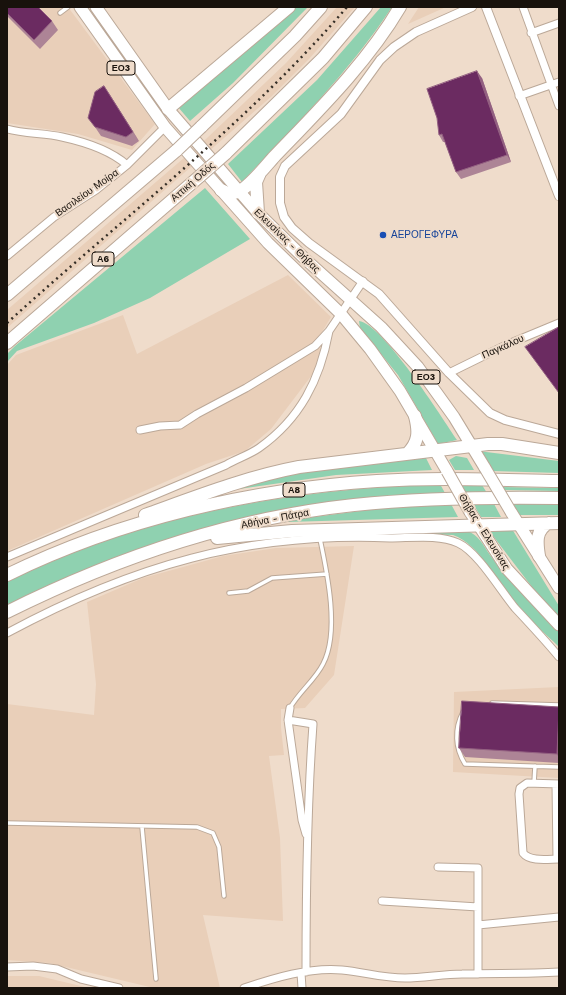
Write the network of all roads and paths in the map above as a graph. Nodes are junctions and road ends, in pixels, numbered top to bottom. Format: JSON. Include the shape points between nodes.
{"nodes":[{"id":1,"x":68,"y":7,"type":"edge"},
{"id":2,"x":80,"y":7,"type":"edge"},
{"id":3,"x":96,"y":7,"type":"edge"},
{"id":4,"x":289,"y":7,"type":"edge"},
{"id":5,"x":321,"y":7,"type":"edge"},
{"id":6,"x":366,"y":7,"type":"edge"},
{"id":7,"x":400,"y":7,"type":"edge"},
{"id":8,"x":472,"y":7,"type":"edge"},
{"id":9,"x":486,"y":7,"type":"edge"},
{"id":10,"x":523,"y":7,"type":"edge"},
{"id":11,"x":60,"y":13,"type":"dead end"},
{"id":12,"x":559,"y":23,"type":"edge"},
{"id":13,"x":531,"y":33,"type":"junction"},
{"id":14,"x":559,"y":82,"type":"edge"},
{"id":15,"x":551,"y":84,"type":"junction"},
{"id":16,"x":519,"y":96,"type":"junction"},
{"id":17,"x":559,"y":106,"type":"edge"},
{"id":18,"x":168,"y":110,"type":"junction"},
{"id":19,"x":165,"y":127,"type":"junction"},
{"id":20,"x":7,"y":129,"type":"edge"},
{"id":21,"x":127,"y":165,"type":"junction"},
{"id":22,"x":260,"y":172,"type":"junction"},
{"id":23,"x":221,"y":190,"type":"junction"},
{"id":24,"x":240,"y":191,"type":"junction"},
{"id":25,"x":558,"y":191,"type":"edge"},
{"id":26,"x":258,"y":213,"type":"junction"},
{"id":27,"x":7,"y":256,"type":"edge"},
{"id":28,"x":363,"y":281,"type":"junction"},
{"id":29,"x":7,"y":294,"type":"edge"},
{"id":30,"x":350,"y":300,"type":"junction"},
{"id":31,"x":341,"y":314,"type":"junction"},
{"id":32,"x":559,"y":323,"type":"edge"},
{"id":33,"x":329,"y":331,"type":"junction"},
{"id":34,"x":7,"y":343,"type":"edge"},
{"id":35,"x":448,"y":373,"type":"junction"},
{"id":36,"x":415,"y":416,"type":"junction"},
{"id":37,"x":140,"y":430,"type":"dead end"},
{"id":38,"x":559,"y":434,"type":"edge"},
{"id":39,"x":470,"y":445,"type":"junction"},
{"id":40,"x":435,"y":450,"type":"junction"},
{"id":41,"x":559,"y":453,"type":"edge"},
{"id":42,"x":407,"y":454,"type":"junction"},
{"id":43,"x":447,"y":471,"type":"joint"},
{"id":44,"x":559,"y":481,"type":"edge"},
{"id":45,"x":559,"y":498,"type":"edge"},
{"id":46,"x":518,"y":523,"type":"junction"},
{"id":47,"x":554,"y":523,"type":"edge"},
{"id":48,"x":478,"y":525,"type":"junction"},
{"id":49,"x":320,"y":537,"type":"junction"},
{"id":50,"x":174,"y":544,"type":"junction"},
{"id":51,"x":539,"y":556,"type":"junction"},
{"id":52,"x":7,"y":557,"type":"edge"},
{"id":53,"x":39,"y":560,"type":"junction"},
{"id":54,"x":327,"y":574,"type":"junction"},
{"id":55,"x":7,"y":575,"type":"edge"},
{"id":56,"x":559,"y":588,"type":"edge"},
{"id":57,"x":229,"y":593,"type":"dead end"},
{"id":58,"x":7,"y":612,"type":"edge"},
{"id":59,"x":559,"y":625,"type":"edge"},
{"id":60,"x":7,"y":633,"type":"edge"},
{"id":61,"x":559,"y":657,"type":"edge"},
{"id":62,"x":484,"y":702,"type":"edge"},
{"id":63,"x":559,"y":705,"type":"edge"},
{"id":64,"x":466,"y":707,"type":"edge"},
{"id":65,"x":290,"y":708,"type":"joint"},
{"id":66,"x":288,"y":720,"type":"junction"},
{"id":67,"x":535,"y":766,"type":"junction"},
{"id":68,"x":559,"y":767,"type":"edge"},
{"id":69,"x":534,"y":783,"type":"junction"},
{"id":70,"x":558,"y":784,"type":"edge"},
{"id":71,"x":7,"y":823,"type":"edge"},
{"id":72,"x":142,"y":827,"type":"junction"},
{"id":73,"x":307,"y":838,"type":"junction"},
{"id":74,"x":558,"y":859,"type":"edge"},
{"id":75,"x":438,"y":868,"type":"dead end"},
{"id":76,"x":224,"y":896,"type":"dead end"},
{"id":77,"x":382,"y":901,"type":"dead end"},
{"id":78,"x":478,"y":906,"type":"junction"},
{"id":79,"x":559,"y":917,"type":"edge"},
{"id":80,"x":478,"y":925,"type":"junction"},
{"id":81,"x":7,"y":967,"type":"edge"},
{"id":82,"x":304,"y":972,"type":"junction"},
{"id":83,"x":559,"y":972,"type":"edge"},
{"id":84,"x":478,"y":974,"type":"junction"},
{"id":85,"x":156,"y":979,"type":"dead end"},
{"id":86,"x":119,"y":988,"type":"edge"},
{"id":87,"x":244,"y":988,"type":"edge"},
{"id":88,"x":302,"y":988,"type":"edge"}],
"edges":[{"from":1,"to":11,"type":"lane"},
{"from":2,"to":19,"type":"main road","name":"Ελευσίνας - Θήβας","number":"ΕΟ3"},
{"from":3,"to":18,"type":"main road","name":"Ελευσίνας - Θήβας","number":"ΕΟ3"},
{"from":4,"to":18,"type":"highway"},
{"from":5,"to":29,"type":"highway","bridge":true,"via":[[295,36],[177,150]]},
{"from":6,"to":34,"type":"highway","name":"Αττική Οδός","number":"Α6","bridge":true,"via":[[323,58],[225,154]]},
{"from":7,"to":22,"type":"highway","via":[[380,37],[339,88]]},
{"from":8,"to":28,"type":"street","via":[[416,32],[394,46],[380,60],[341,114],[285,166],[280,177],[280,203],[284,217],[292,228]]},
{"from":9,"to":16,"type":"street"},
{"from":10,"to":13,"type":"street"},
{"from":12,"to":13,"type":"street"},
{"from":13,"to":15,"type":"street"},
{"from":14,"to":15,"type":"street"},
{"from":15,"to":16,"type":"street"},
{"from":15,"to":17,"type":"street"},
{"from":16,"to":25,"type":"street"},
{"from":18,"to":19,"type":"main road"},
{"from":18,"to":24,"type":"main road","name":"Ελευσίνας - Θήβας","number":"ΕΟ3"},
{"from":19,"to":21,"type":"street","name":"Βασιλείου Μοίρα"},
{"from":19,"to":23,"type":"main road","name":"Ελευσίνας - Θήβας","number":"ΕΟ3"},
{"from":20,"to":21,"type":"street","via":[[62,137],[89,145],[117,156]]},
{"from":21,"to":27,"type":"street","name":"Βασιλείου Μοίρα","via":[[96,190],[54,217]]},
{"from":22,"to":24,"type":"highway"},
{"from":22,"to":26,"type":"highway","via":[[256,182]]},
{"from":23,"to":24,"type":"highway","via":[[231,193]]},
{"from":23,"to":31,"type":"main road","name":"Ελευσίνας - Θήβας","number":"ΕΟ3","via":[[268,243]]},
{"from":24,"to":26,"type":"main road","name":"Ελευσίνας - Θήβας","number":"ΕΟ3"},
{"from":26,"to":30,"type":"main road","name":"Ελευσίνας - Θήβας","number":"ΕΟ3"},
{"from":28,"to":30,"type":"street"},
{"from":28,"to":35,"type":"street","via":[[379,294]]},
{"from":30,"to":31,"type":"street"},
{"from":30,"to":39,"type":"main road","name":"Ελευσίνας - Θήβας","number":"ΕΟ3","via":[[381,327],[418,367],[450,411]]},
{"from":31,"to":33,"type":"street"},
{"from":31,"to":36,"type":"main road","name":"Ελευσίνας - Θήβας","number":"ΕΟ3","via":[[387,371]]},
{"from":32,"to":35,"type":"street","name":"Παγκάλου"},
{"from":33,"to":37,"type":"street","via":[[315,346],[180,425]]},
{"from":33,"to":52,"type":"street","via":[[324,359],[308,396],[282,428],[258,449],[226,465]]},
{"from":35,"to":38,"type":"street","via":[[490,413],[506,420]]},
{"from":36,"to":40,"type":"main road","name":"Ελευσίνας - Θήβας","number":"ΕΟ3"},
{"from":36,"to":42,"type":"highway","via":[[418,440]]},
{"from":39,"to":40,"type":"highway"},
{"from":39,"to":41,"type":"highway","via":[[502,444]]},
{"from":39,"to":46,"type":"main road","name":"Ελευσίνας - Θήβας","number":"ΕΟ3","bridge":true},
{"from":40,"to":42,"type":"highway"},
{"from":40,"to":43,"type":"main road","name":"Ελευσίνας - Θήβας","number":"ΕΟ3"},
{"from":42,"to":53,"type":"highway","via":[[273,472],[241,481],[107,529]]},
{"from":43,"to":48,"type":"main road","name":"Θήβας - Ελευσίνας","number":"ΕΟ3","bridge":true},
{"from":44,"to":53,"type":"highway","number":"Α8","via":[[398,480],[274,493],[211,505],[136,526]]},
{"from":45,"to":50,"type":"highway","name":"Αθήνα - Πάτρα","number":"Α8","via":[[429,499],[346,506],[261,520]]},
{"from":46,"to":47,"type":"highway"},
{"from":46,"to":48,"type":"highway"},
{"from":46,"to":51,"type":"main road","number":"ΕΟ3"},
{"from":47,"to":51,"type":"highway","via":[[540,530],[537,536]]},
{"from":48,"to":50,"type":"highway","via":[[273,532]]},
{"from":48,"to":59,"type":"main road","name":"Θήβας - Ελευσίνας","number":"ΕΟ3","via":[[516,580]]},
{"from":49,"to":54,"type":"lane"},
{"from":49,"to":60,"type":"street","via":[[239,547],[186,559],[83,595]]},
{"from":49,"to":61,"type":"street","via":[[434,538],[457,542],[473,554]]},
{"from":50,"to":58,"type":"highway","name":"Αθήνα - Πάτρα","number":"Α8","via":[[90,574]]},
{"from":51,"to":56,"type":"main road","number":"ΕΟ3"},
{"from":53,"to":55,"type":"highway","number":"Α8"},
{"from":54,"to":57,"type":"lane","via":[[272,578],[248,591]]},
{"from":54,"to":65,"type":"lane","via":[[331,605],[329,647],[323,664]]},
{"from":62,"to":63,"type":"lane"},
{"from":64,"to":67,"type":"lane","via":[[459,721],[457,736],[459,751],[465,764]]},
{"from":65,"to":66,"type":"street"},
{"from":66,"to":73,"type":"street"},
{"from":66,"to":73,"type":"street","via":[[313,724]]},
{"from":67,"to":68,"type":"lane"},
{"from":67,"to":69,"type":"lane"},
{"from":69,"to":70,"type":"street"},
{"from":69,"to":74,"type":"street","via":[[527,783],[520,788],[523,853],[526,857]]},
{"from":70,"to":74,"type":"street"},
{"from":71,"to":72,"type":"lane"},
{"from":72,"to":76,"type":"lane","via":[[197,827],[213,834],[219,847]]},
{"from":72,"to":85,"type":"lane"},
{"from":73,"to":82,"type":"street"},
{"from":75,"to":78,"type":"street","via":[[478,868]]},
{"from":77,"to":78,"type":"street"},
{"from":78,"to":80,"type":"street"},
{"from":79,"to":80,"type":"street"},
{"from":80,"to":84,"type":"street"},
{"from":81,"to":86,"type":"street","via":[[57,969],[80,979]]},
{"from":82,"to":84,"type":"street","via":[[341,970],[406,978]]},
{"from":82,"to":87,"type":"street"},
{"from":82,"to":88,"type":"street"},
{"from":83,"to":84,"type":"street"}]}
